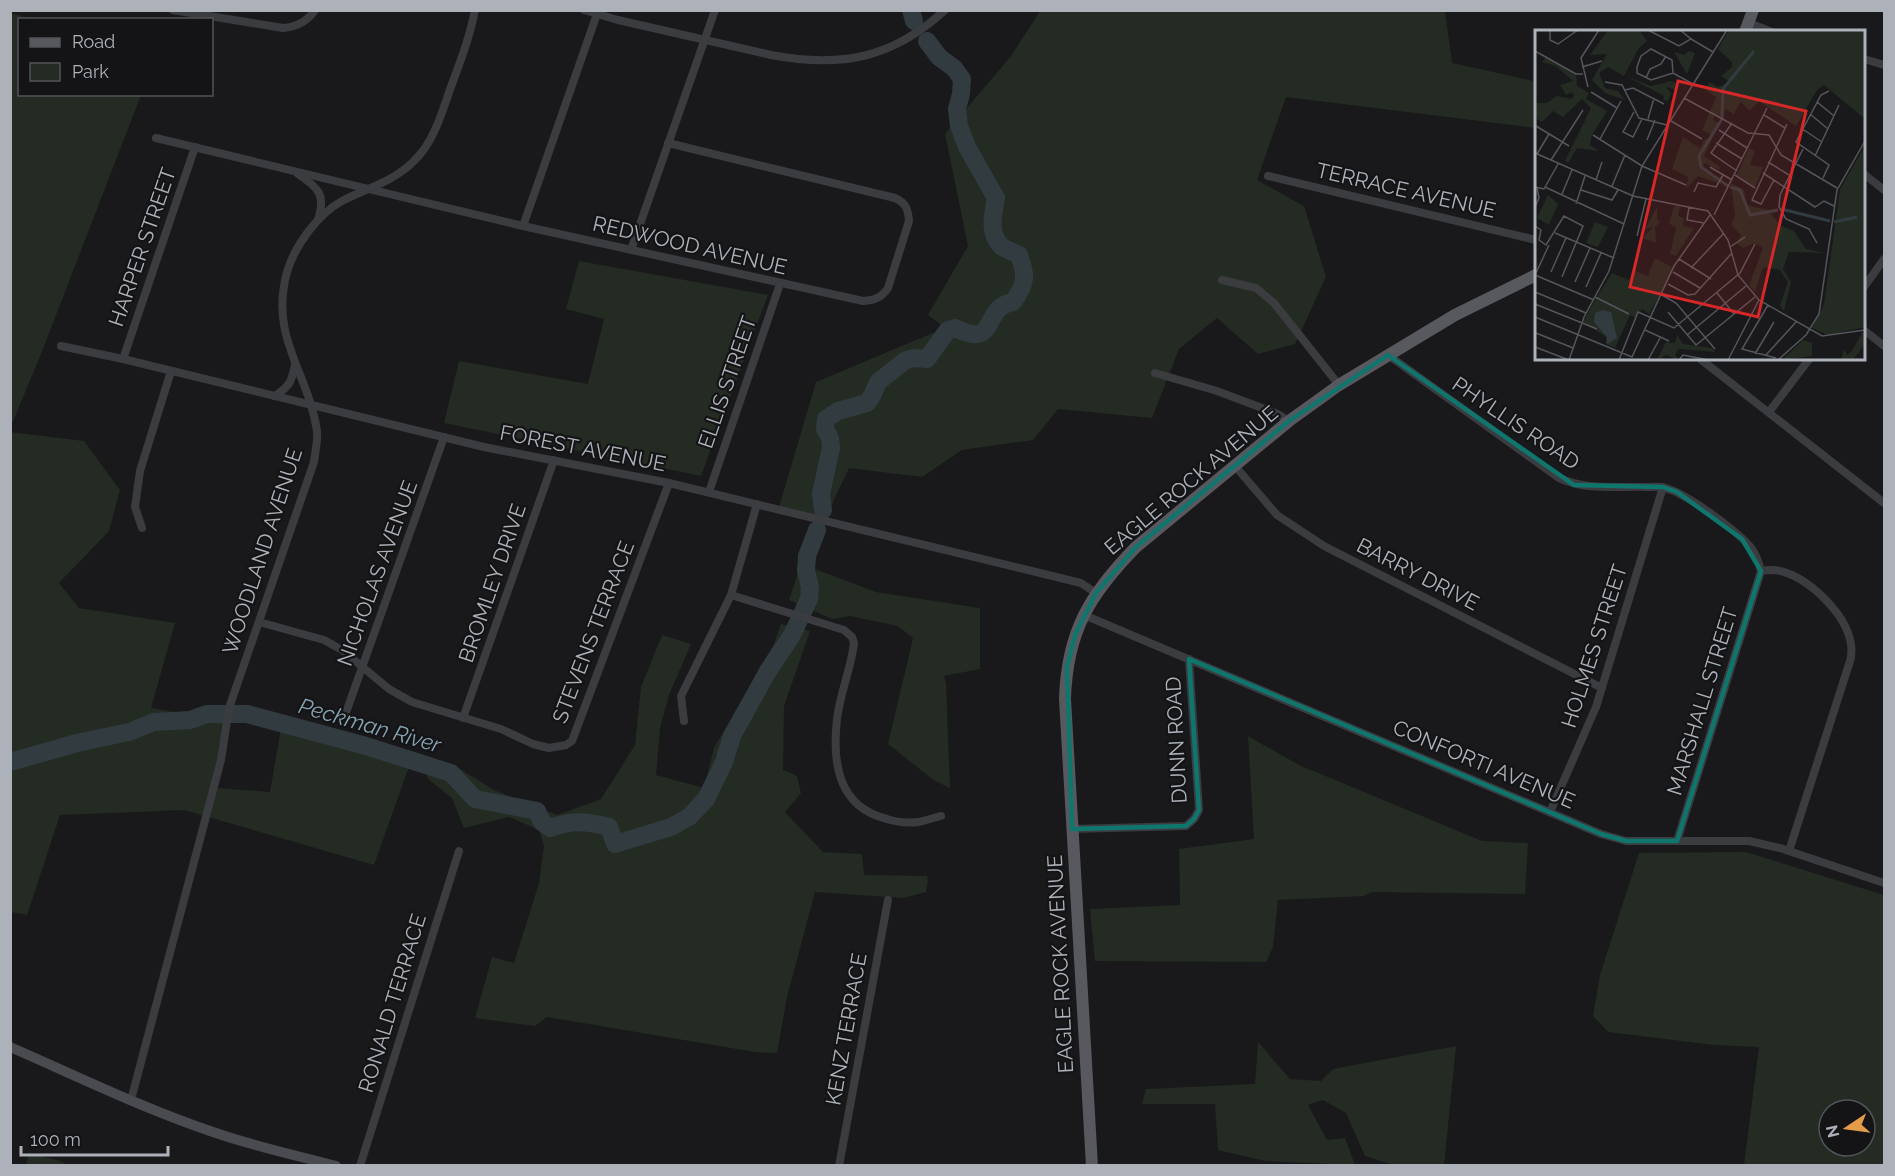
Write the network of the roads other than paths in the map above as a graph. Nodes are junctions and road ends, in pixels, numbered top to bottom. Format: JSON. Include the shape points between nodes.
{"nodes":[{"id":1,"x":173,"y":10,"type":"edge"},
{"id":2,"x":315,"y":10,"type":"edge"},
{"id":3,"x":475,"y":10,"type":"edge"},
{"id":4,"x":584,"y":10,"type":"edge"},
{"id":5,"x":621,"y":10,"type":"edge"},
{"id":6,"x":715,"y":10,"type":"edge"},
{"id":7,"x":945,"y":10,"type":"edge"},
{"id":8,"x":1753,"y":10,"type":"edge"},
{"id":9,"x":597,"y":14,"type":"junction"},
{"id":10,"x":618,"y":20,"type":"junction"},
{"id":11,"x":1747,"y":27,"type":"edge"},
{"id":12,"x":1762,"y":30,"type":"edge"},
{"id":13,"x":705,"y":40,"type":"junction"},
{"id":14,"x":1865,"y":59,"type":"edge"},
{"id":15,"x":1884,"y":65,"type":"edge"},
{"id":16,"x":156,"y":138,"type":"dead end"},
{"id":17,"x":668,"y":143,"type":"junction"},
{"id":18,"x":195,"y":147,"type":"junction"},
{"id":19,"x":295,"y":172,"type":"junction"},
{"id":20,"x":1268,"y":176,"type":"dead end"},
{"id":21,"x":1865,"y":176,"type":"edge"},
{"id":22,"x":372,"y":189,"type":"junction"},
{"id":23,"x":1884,"y":190,"type":"edge"},
{"id":24,"x":318,"y":222,"type":"junction"},
{"id":25,"x":523,"y":226,"type":"junction"},
{"id":26,"x":1535,"y":240,"type":"edge"},
{"id":27,"x":631,"y":250,"type":"junction"},
{"id":28,"x":1884,"y":259,"type":"edge"},
{"id":29,"x":1535,"y":275,"type":"edge"},
{"id":30,"x":1222,"y":280,"type":"dead end"},
{"id":31,"x":780,"y":284,"type":"junction"},
{"id":32,"x":1865,"y":284,"type":"edge"},
{"id":33,"x":1865,"y":332,"type":"edge"},
{"id":34,"x":61,"y":346,"type":"dead end"},
{"id":35,"x":1884,"y":346,"type":"edge"},
{"id":36,"x":1388,"y":355,"type":"junction"},
{"id":37,"x":123,"y":359,"type":"junction"},
{"id":38,"x":1702,"y":360,"type":"edge"},
{"id":39,"x":1808,"y":360,"type":"edge"},
{"id":40,"x":295,"y":362,"type":"junction"},
{"id":41,"x":171,"y":372,"type":"junction"},
{"id":42,"x":1155,"y":373,"type":"dead end"},
{"id":43,"x":1339,"y":385,"type":"junction"},
{"id":44,"x":275,"y":396,"type":"junction"},
{"id":45,"x":311,"y":404,"type":"junction"},
{"id":46,"x":1769,"y":412,"type":"junction"},
{"id":47,"x":1289,"y":422,"type":"junction"},
{"id":48,"x":444,"y":437,"type":"junction"},
{"id":49,"x":554,"y":460,"type":"junction"},
{"id":50,"x":1235,"y":466,"type":"junction"},
{"id":51,"x":669,"y":483,"type":"junction"},
{"id":52,"x":1663,"y":487,"type":"junction"},
{"id":53,"x":709,"y":492,"type":"junction"},
{"id":54,"x":1884,"y":503,"type":"edge"},
{"id":55,"x":757,"y":504,"type":"junction"},
{"id":56,"x":142,"y":528,"type":"dead end"},
{"id":57,"x":1761,"y":571,"type":"junction"},
{"id":58,"x":1096,"y":592,"type":"junction"},
{"id":59,"x":731,"y":594,"type":"junction"},
{"id":60,"x":1084,"y":615,"type":"junction"},
{"id":61,"x":259,"y":622,"type":"junction"},
{"id":62,"x":1190,"y":658,"type":"junction"},
{"id":63,"x":363,"y":666,"type":"junction"},
{"id":64,"x":1602,"y":688,"type":"junction"},
{"id":65,"x":463,"y":718,"type":"junction"},
{"id":66,"x":343,"y":721,"type":"dead end"},
{"id":67,"x":684,"y":721,"type":"dead end"},
{"id":68,"x":1550,"y":812,"type":"junction"},
{"id":69,"x":941,"y":816,"type":"dead end"},
{"id":70,"x":1072,"y":829,"type":"junction"},
{"id":71,"x":1677,"y":841,"type":"junction"},
{"id":72,"x":459,"y":851,"type":"dead end"},
{"id":73,"x":1789,"y":851,"type":"junction"},
{"id":74,"x":1884,"y":883,"type":"edge"},
{"id":75,"x":888,"y":900,"type":"dead end"},
{"id":76,"x":10,"y":1047,"type":"edge"},
{"id":77,"x":131,"y":1100,"type":"junction"},
{"id":78,"x":336,"y":1166,"type":"edge"},
{"id":79,"x":360,"y":1166,"type":"edge"},
{"id":80,"x":839,"y":1166,"type":"edge"},
{"id":81,"x":1092,"y":1166,"type":"edge"}],
"edges":[{"from":1,"to":2,"type":"street","via":[[283,28],[299,24]]},
{"from":3,"to":22,"type":"street","name":"WOODLAND AVENUE","via":[[470,34],[427,146],[398,175]]},
{"from":4,"to":9,"type":"street"},
{"from":5,"to":10,"type":"street"},
{"from":6,"to":13,"type":"street"},
{"from":7,"to":13,"type":"street","via":[[895,45],[836,61],[791,59]]},
{"from":8,"to":11,"type":"main road"},
{"from":9,"to":10,"type":"street"},
{"from":9,"to":25,"type":"street"},
{"from":10,"to":13,"type":"street"},
{"from":11,"to":12,"type":"street"},
{"from":13,"to":17,"type":"street"},
{"from":14,"to":15,"type":"street"},
{"from":16,"to":18,"type":"street","name":"REDWOOD AVENUE"},
{"from":17,"to":27,"type":"street"},
{"from":17,"to":31,"type":"street","name":"REDWOOD AVENUE","via":[[904,202],[909,221],[883,296],[863,301]]},
{"from":18,"to":19,"type":"street","name":"REDWOOD AVENUE"},
{"from":18,"to":37,"type":"street","name":"HARPER STREET"},
{"from":19,"to":22,"type":"street","name":"REDWOOD AVENUE"},
{"from":19,"to":24,"type":"street","via":[[321,195]]},
{"from":20,"to":26,"type":"street","name":"TERRACE AVENUE"},
{"from":21,"to":23,"type":"street"},
{"from":22,"to":24,"type":"street","name":"WOODLAND AVENUE","via":[[342,202]]},
{"from":22,"to":25,"type":"street","name":"REDWOOD AVENUE"},
{"from":24,"to":40,"type":"street","name":"WOODLAND AVENUE","via":[[293,257],[282,299],[284,328]]},
{"from":25,"to":27,"type":"street","name":"REDWOOD AVENUE"},
{"from":27,"to":31,"type":"street","name":"REDWOOD AVENUE"},
{"from":28,"to":32,"type":"street"},
{"from":29,"to":36,"type":"main road","name":"EAGLE ROCK AVENUE","via":[[1455,315]]},
{"from":30,"to":43,"type":"street","via":[[1256,288],[1274,303]]},
{"from":31,"to":53,"type":"street","name":"ELLIS STREET"},
{"from":33,"to":35,"type":"street"},
{"from":34,"to":37,"type":"street","name":"FOREST AVENUE"},
{"from":36,"to":43,"type":"main road","name":"EAGLE ROCK AVENUE"},
{"from":36,"to":52,"type":"street","name":"PHYLLIS ROAD","via":[[1559,478],[1593,487]]},
{"from":37,"to":41,"type":"street","name":"FOREST AVENUE"},
{"from":38,"to":46,"type":"street"},
{"from":39,"to":46,"type":"street"},
{"from":40,"to":44,"type":"street","via":[[292,380]]},
{"from":40,"to":45,"type":"street","name":"WOODLAND AVENUE"},
{"from":41,"to":44,"type":"street","name":"FOREST AVENUE"},
{"from":41,"to":56,"type":"street","via":[[140,471],[135,507]]},
{"from":42,"to":47,"type":"street","via":[[1227,395]]},
{"from":43,"to":47,"type":"main road","name":"EAGLE ROCK AVENUE"},
{"from":44,"to":45,"type":"street","name":"FOREST AVENUE"},
{"from":45,"to":48,"type":"street","name":"FOREST AVENUE"},
{"from":45,"to":61,"type":"street","name":"WOODLAND AVENUE","via":[[317,433],[314,462]]},
{"from":46,"to":54,"type":"street"},
{"from":47,"to":50,"type":"main road","name":"EAGLE ROCK AVENUE"},
{"from":48,"to":49,"type":"street","name":"FOREST AVENUE"},
{"from":48,"to":63,"type":"street","name":"NICHOLAS AVENUE"},
{"from":49,"to":51,"type":"street","name":"FOREST AVENUE"},
{"from":49,"to":65,"type":"street","name":"BROMLEY DRIVE"},
{"from":50,"to":58,"type":"main road","name":"EAGLE ROCK AVENUE","via":[[1136,546]]},
{"from":50,"to":64,"type":"street","name":"BARRY DRIVE","via":[[1277,515],[1324,546]]},
{"from":51,"to":53,"type":"street","name":"FOREST AVENUE"},
{"from":51,"to":65,"type":"street","name":"STEVENS TERRACE","via":[[572,741],[549,748]]},
{"from":52,"to":57,"type":"street","name":"PHYLLIS ROAD","via":[[1712,514],[1742,539],[1752,549]]},
{"from":52,"to":64,"type":"street","name":"HOLMES STREET"},
{"from":53,"to":55,"type":"street","name":"FOREST AVENUE"},
{"from":55,"to":58,"type":"street","name":"FOREST AVENUE","via":[[1081,583]]},
{"from":55,"to":59,"type":"street"},
{"from":57,"to":71,"type":"street","name":"MARSHALL STREET"},
{"from":57,"to":73,"type":"street","via":[[1775,570],[1804,581],[1826,599],[1852,645]]},
{"from":58,"to":60,"type":"main road","name":"EAGLE ROCK AVENUE"},
{"from":59,"to":67,"type":"street","via":[[681,696]]},
{"from":59,"to":69,"type":"street","via":[[844,630],[852,637],[836,737],[840,778],[848,796],[873,816],[894,821],[917,822]]},
{"from":60,"to":62,"type":"street","name":"CONFORTI AVENUE"},
{"from":60,"to":70,"type":"main road","name":"EAGLE ROCK AVENUE","via":[[1070,651],[1066,683]]},
{"from":61,"to":63,"type":"street","name":"STEVENS TERRACE","via":[[324,640]]},
{"from":61,"to":77,"type":"street","name":"WOODLAND AVENUE","via":[[229,708],[221,760]]},
{"from":62,"to":68,"type":"street","name":"CONFORTI AVENUE"},
{"from":62,"to":70,"type":"street","name":"DUNN ROAD","via":[[1199,810],[1194,819],[1186,826]]},
{"from":63,"to":65,"type":"street","name":"STEVENS TERRACE","via":[[388,689],[412,702]]},
{"from":63,"to":66,"type":"street","name":"NICHOLAS AVENUE"},
{"from":64,"to":68,"type":"street","name":"HOLMES STREET"},
{"from":68,"to":71,"type":"street","name":"CONFORTI AVENUE","via":[[1626,841]]},
{"from":70,"to":81,"type":"main road","name":"EAGLE ROCK AVENUE"},
{"from":71,"to":73,"type":"street","name":"CONFORTI AVENUE","via":[[1749,841]]},
{"from":72,"to":79,"type":"street","name":"RONALD TERRACE"},
{"from":73,"to":74,"type":"street","name":"CONFORTI AVENUE"},
{"from":75,"to":80,"type":"street","name":"KENZ TERRACE"},
{"from":76,"to":77,"type":"main road"},
{"from":77,"to":78,"type":"main road","via":[[236,1140]]}]}
